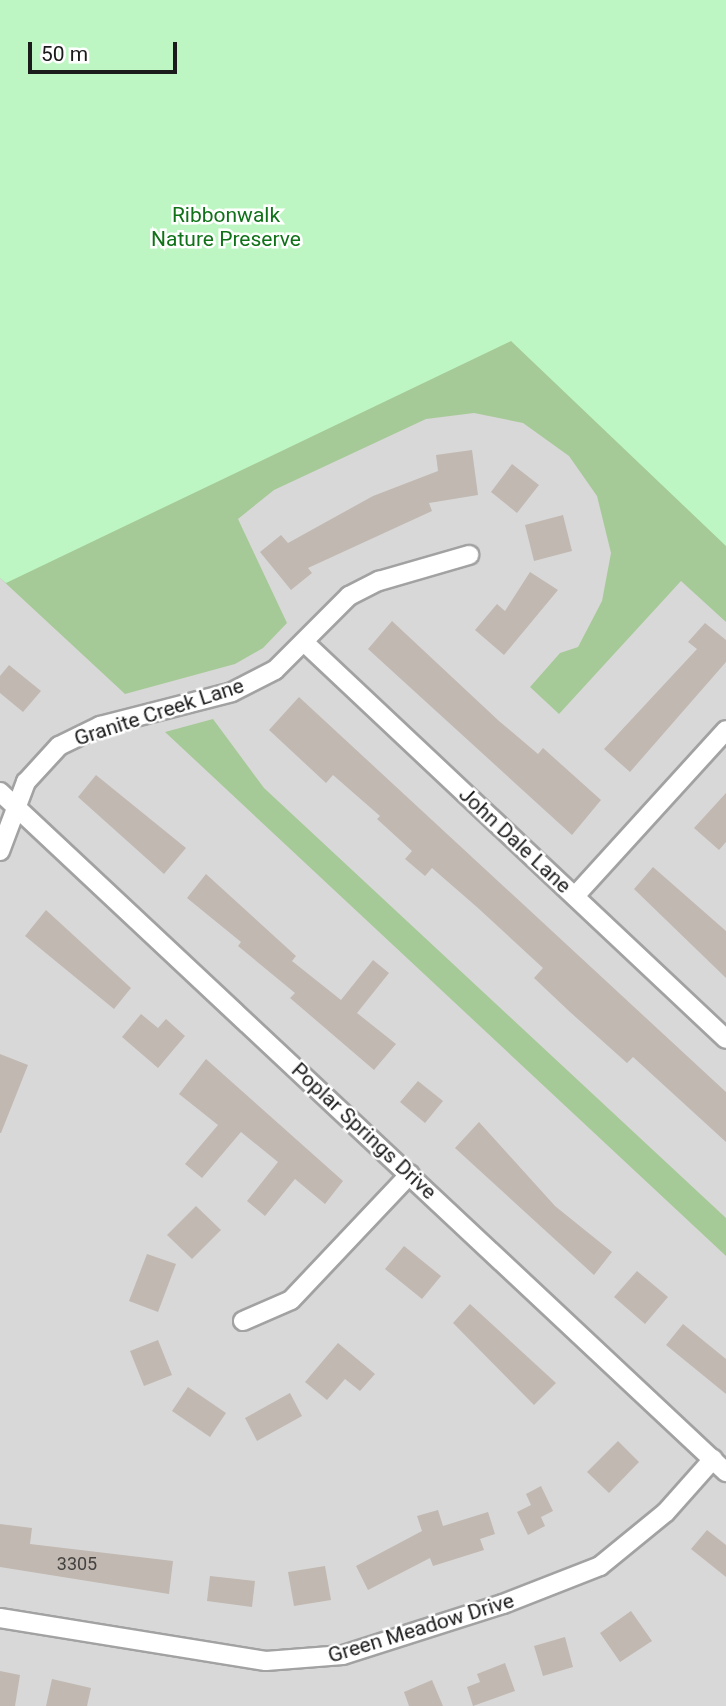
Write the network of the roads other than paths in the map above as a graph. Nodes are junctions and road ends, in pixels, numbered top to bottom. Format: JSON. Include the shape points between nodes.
{"nodes":[{"id":1,"x":468,"y":555,"type":"dead end"},
{"id":2,"x":304,"y":642,"type":"junction"},
{"id":3,"x":726,"y":730,"type":"edge"},
{"id":4,"x":0,"y":792,"type":"edge"},
{"id":5,"x":15,"y":806,"type":"junction"},
{"id":6,"x":0,"y":851,"type":"edge"},
{"id":7,"x":575,"y":896,"type":"junction"},
{"id":8,"x":726,"y":1039,"type":"edge"},
{"id":9,"x":410,"y":1174,"type":"junction"},
{"id":10,"x":243,"y":1321,"type":"dead end"},
{"id":11,"x":719,"y":1466,"type":"edge"},
{"id":12,"x":0,"y":1618,"type":"edge"}],
"edges":[{"from":1,"to":2,"type":"street","name":"Granite Creek Lane","via":[[379,581],[349,596]]},
{"from":2,"to":5,"type":"street","name":"Granite Creek Lane","via":[[275,670],[232,692],[74,737],[38,765]]},
{"from":2,"to":7,"type":"street","name":"John Dale Lane"},
{"from":3,"to":7,"type":"street"},
{"from":4,"to":5,"type":"street","name":"Poplar Springs Drive"},
{"from":5,"to":6,"type":"street","name":"Granite Creek Lane"},
{"from":5,"to":9,"type":"street","name":"Poplar Springs Drive"},
{"from":7,"to":8,"type":"street","name":"John Dale Lane"},
{"from":9,"to":10,"type":"street","via":[[291,1300]]},
{"from":9,"to":11,"type":"street","name":"Poplar Springs Drive"},
{"from":11,"to":12,"type":"street","name":"Green Meadow Drive","via":[[600,1566],[526,1597],[343,1655],[266,1661]]}]}
